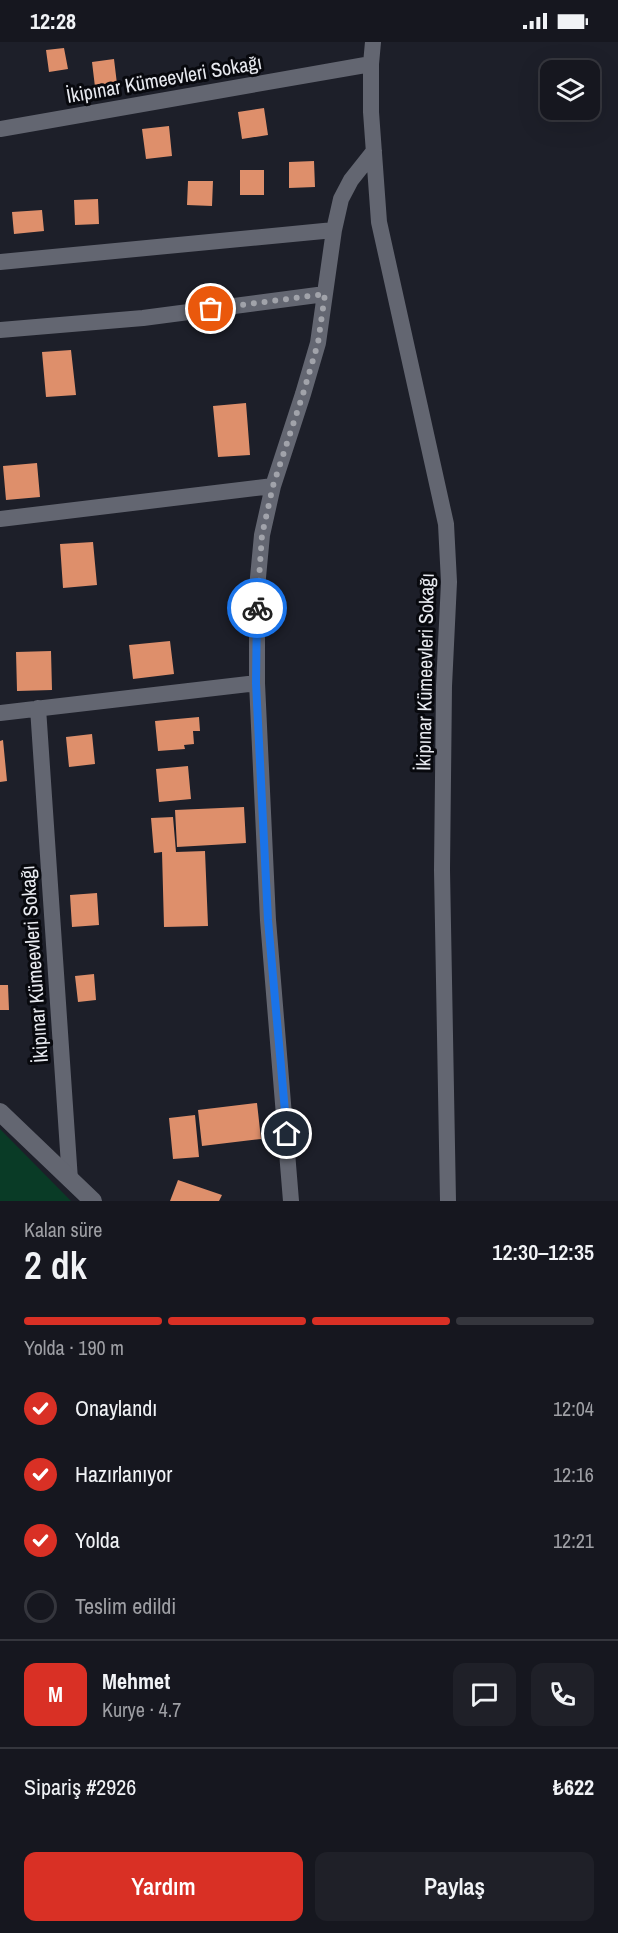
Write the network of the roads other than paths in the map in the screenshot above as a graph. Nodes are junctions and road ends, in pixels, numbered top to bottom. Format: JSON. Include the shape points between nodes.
{"nodes":[{"id":1,"x":373,"y":42,"type":"edge"},
{"id":2,"x":371,"y":64,"type":"junction"},
{"id":3,"x":0,"y":129,"type":"edge"},
{"id":4,"x":374,"y":151,"type":"junction"},
{"id":5,"x":334,"y":230,"type":"junction"},
{"id":6,"x":0,"y":262,"type":"edge"},
{"id":7,"x":325,"y":294,"type":"junction"},
{"id":8,"x":0,"y":330,"type":"edge"},
{"id":9,"x":273,"y":486,"type":"junction"},
{"id":10,"x":0,"y":519,"type":"edge"},
{"id":11,"x":256,"y":683,"type":"junction"},
{"id":12,"x":38,"y":708,"type":"junction"},
{"id":13,"x":0,"y":713,"type":"edge"},
{"id":14,"x":0,"y":1112,"type":"edge"},
{"id":15,"x":70,"y":1180,"type":"junction"},
{"id":16,"x":93,"y":1201,"type":"edge"},
{"id":17,"x":291,"y":1201,"type":"edge"},
{"id":18,"x":448,"y":1201,"type":"edge"}],
"edges":[{"from":1,"to":2,"type":"street","name":"İkipınar Kümeevleri Sokağı"},
{"from":2,"to":3,"type":"street","name":"İkipınar Kümeevleri Sokağı"},
{"from":2,"to":4,"type":"street","name":"İkipınar Kümeevleri Sokağı"},
{"from":4,"to":5,"type":"street","via":[[341,199]]},
{"from":4,"to":18,"type":"street","name":"İkipınar Kümeevleri Sokağı","via":[[379,222],[446,525],[449,582],[442,870]]},
{"from":5,"to":6,"type":"street"},
{"from":5,"to":7,"type":"street"},
{"from":7,"to":8,"type":"street","via":[[143,318]]},
{"from":7,"to":9,"type":"street","via":[[318,343]]},
{"from":9,"to":10,"type":"street"},
{"from":9,"to":11,"type":"street","via":[[262,535],[257,588]]},
{"from":11,"to":12,"type":"street"},
{"from":11,"to":17,"type":"street","via":[[268,920]]},
{"from":12,"to":13,"type":"street"},
{"from":12,"to":15,"type":"street","name":"İkipınar Kümeevleri Sokağı"},
{"from":14,"to":15,"type":"street"},
{"from":15,"to":16,"type":"street"}]}
